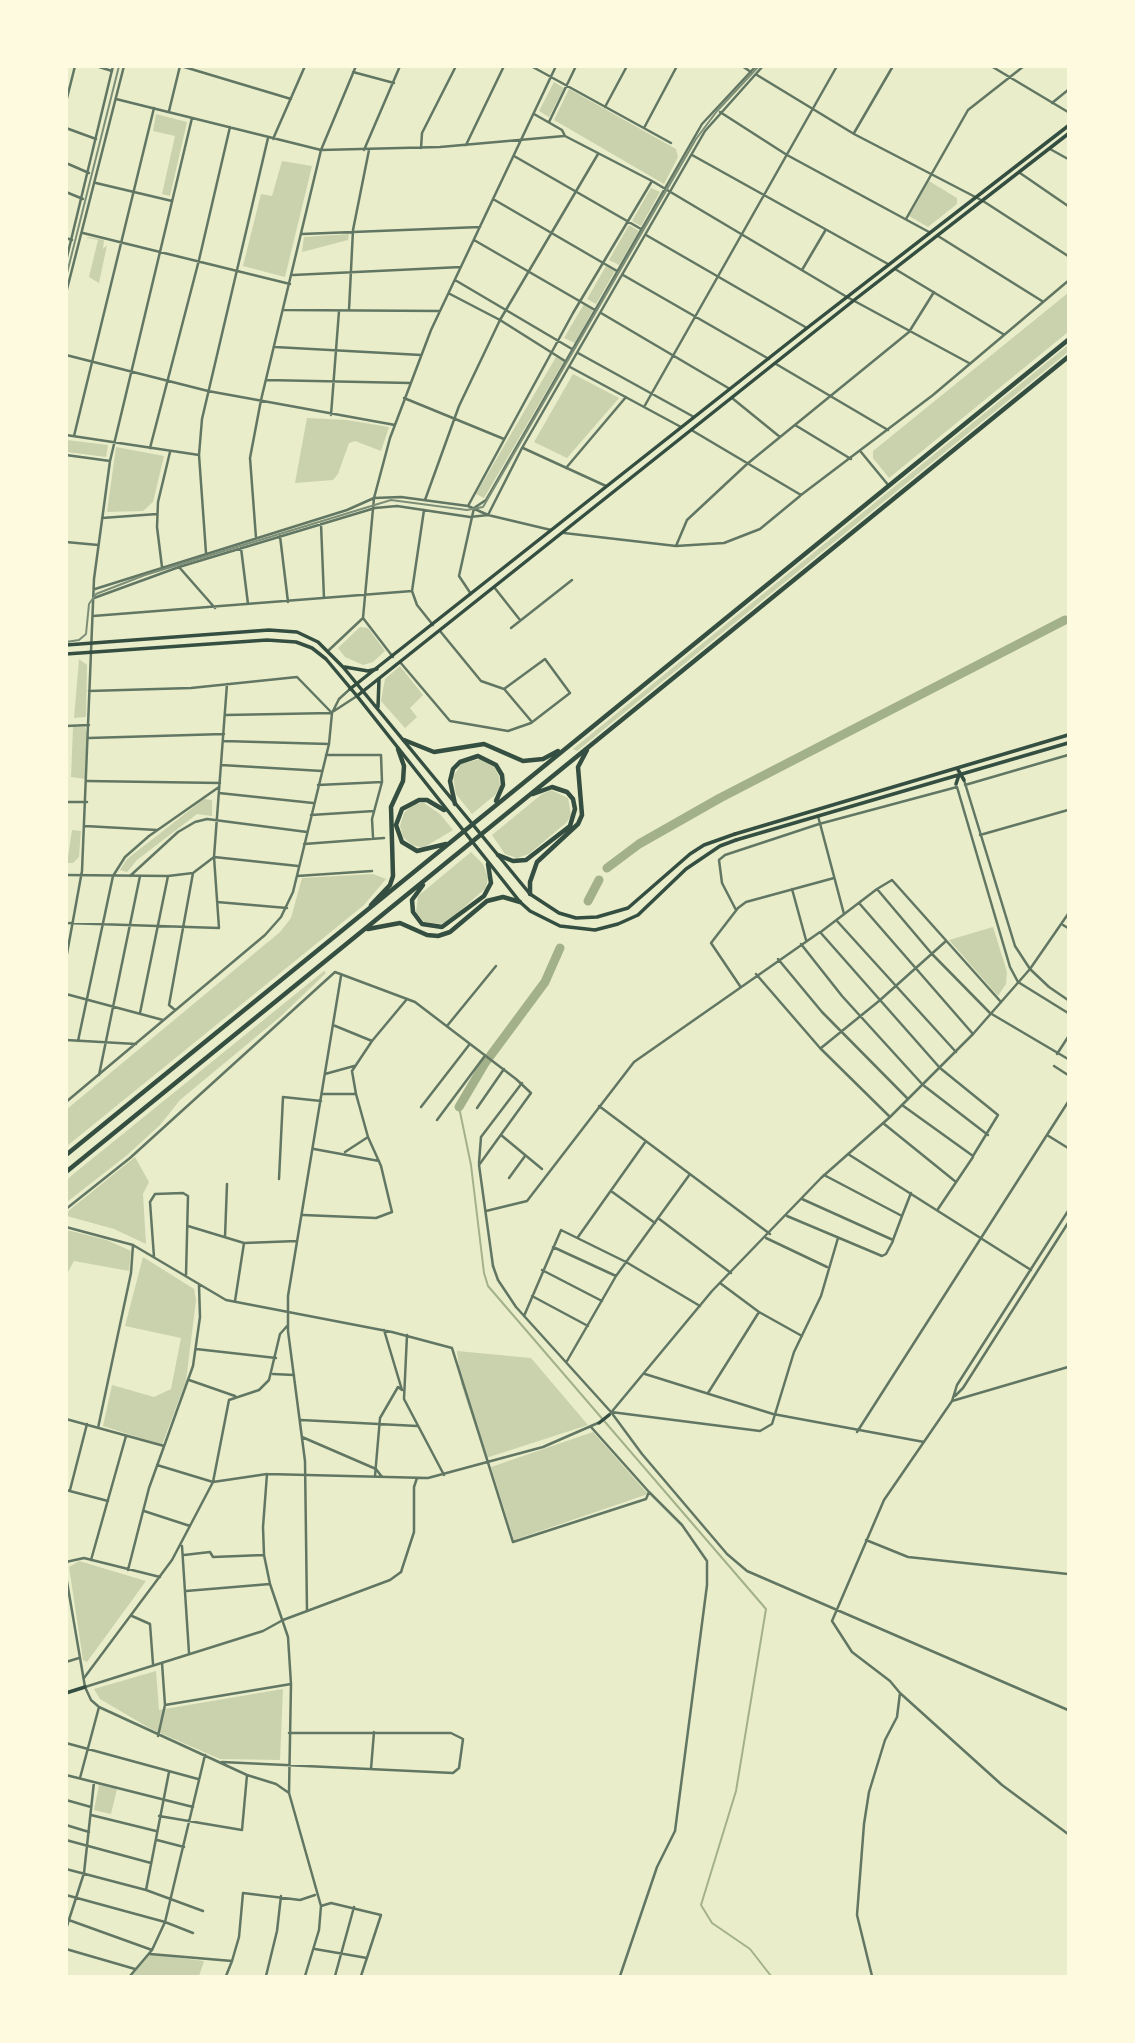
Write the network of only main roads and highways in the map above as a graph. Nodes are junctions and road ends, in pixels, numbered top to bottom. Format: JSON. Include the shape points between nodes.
{"nodes":[{"id":1,"x":1069,"y":126,"type":"edge"},
{"id":2,"x":1069,"y":134,"type":"edge"},
{"id":3,"x":1069,"y":340,"type":"edge"},
{"id":4,"x":1069,"y":358,"type":"edge"},
{"id":5,"x":66,"y":645,"type":"edge"},
{"id":6,"x":66,"y":654,"type":"edge"},
{"id":7,"x":343,"y":667,"type":"junction"},
{"id":8,"x":377,"y":669,"type":"junction"},
{"id":9,"x":379,"y":679,"type":"junction"},
{"id":10,"x":357,"y":685,"type":"junction"},
{"id":11,"x":350,"y":689,"type":"junction"},
{"id":12,"x":363,"y":692,"type":"junction"},
{"id":13,"x":357,"y":696,"type":"junction"},
{"id":14,"x":378,"y":709,"type":"junction"},
{"id":15,"x":1069,"y":735,"type":"edge"},
{"id":16,"x":404,"y":740,"type":"junction"},
{"id":17,"x":1069,"y":743,"type":"edge"},
{"id":18,"x":589,"y":747,"type":"junction"},
{"id":19,"x":565,"y":748,"type":"junction"},
{"id":20,"x":398,"y":749,"type":"junction"},
{"id":21,"x":957,"y":768,"type":"junction"},
{"id":22,"x":959,"y":775,"type":"junction"},
{"id":23,"x":965,"y":783,"type":"road end"},
{"id":24,"x":957,"y":785,"type":"road end"},
{"id":25,"x":526,"y":798,"type":"junction"},
{"id":26,"x":455,"y":804,"type":"junction"},
{"id":27,"x":494,"y":805,"type":"junction"},
{"id":28,"x":444,"y":810,"type":"junction"},
{"id":29,"x":450,"y":842,"type":"junction"},
{"id":30,"x":498,"y":855,"type":"junction"},
{"id":31,"x":488,"y":864,"type":"junction"},
{"id":32,"x":429,"y":877,"type":"junction"},
{"id":33,"x":530,"y":894,"type":"junction"},
{"id":34,"x":520,"y":902,"type":"junction"},
{"id":35,"x":356,"y":921,"type":"junction"},
{"id":36,"x":364,"y":930,"type":"junction"},
{"id":37,"x":66,"y":1154,"type":"edge"},
{"id":38,"x":66,"y":1174,"type":"edge"},
{"id":39,"x":610,"y":1414,"type":"road end"},
{"id":40,"x":599,"y":1423,"type":"road end"},
{"id":41,"x":85,"y":1687,"type":"road end"},
{"id":42,"x":66,"y":1693,"type":"edge"}],
"edges":[{"from":1,"to":8,"type":"main road"},
{"from":2,"to":9,"type":"main road"},
{"from":3,"to":19,"type":"highway"},
{"from":4,"to":18,"type":"highway"},
{"from":5,"to":7,"type":"main road","via":[[269,629],[298,632],[329,650]]},
{"from":6,"to":11,"type":"main road","via":[[282,639],[312,648]]},
{"from":7,"to":8,"type":"main road"},
{"from":7,"to":10,"type":"main road"},
{"from":8,"to":10,"type":"main road"},
{"from":9,"to":12,"type":"main road"},
{"from":9,"to":14,"type":"main road"},
{"from":10,"to":11,"type":"main road"},
{"from":10,"to":12,"type":"main road"},
{"from":11,"to":13,"type":"main road"},
{"from":12,"to":13,"type":"main road"},
{"from":12,"to":14,"type":"main road"},
{"from":13,"to":20,"type":"main road"},
{"from":14,"to":16,"type":"main road"},
{"from":15,"to":21,"type":"main road"},
{"from":16,"to":19,"type":"highway","via":[[434,752],[484,744],[523,761],[544,759]]},
{"from":16,"to":26,"type":"main road"},
{"from":17,"to":22,"type":"main road"},
{"from":18,"to":25,"type":"highway"},
{"from":18,"to":33,"type":"highway","via":[[578,767],[582,815],[537,862]]},
{"from":19,"to":27,"type":"highway"},
{"from":20,"to":28,"type":"main road"},
{"from":20,"to":35,"type":"highway","via":[[404,766],[391,807],[393,876]]},
{"from":21,"to":22,"type":"main road"},
{"from":21,"to":33,"type":"main road","via":[[704,845],[640,900],[611,915],[576,918]]},
{"from":22,"to":23,"type":"main road"},
{"from":22,"to":24,"type":"main road"},
{"from":22,"to":34,"type":"main road","via":[[736,841],[702,857],[638,915],[618,924],[595,930],[560,926]]},
{"from":25,"to":30,"type":"highway","via":[[552,788],[563,789],[573,799],[574,818],[526,860]]},
{"from":25,"to":32,"type":"highway"},
{"from":26,"to":27,"type":"highway","via":[[450,781],[453,769],[478,756],[496,765],[502,775],[503,785]]},
{"from":26,"to":30,"type":"main road"},
{"from":27,"to":29,"type":"highway"},
{"from":28,"to":29,"type":"highway","via":[[427,800],[410,803],[399,813],[397,830],[402,842],[417,850]]},
{"from":28,"to":31,"type":"main road"},
{"from":29,"to":35,"type":"highway"},
{"from":30,"to":33,"type":"main road"},
{"from":31,"to":32,"type":"highway","via":[[491,883],[484,896],[442,927],[422,924],[413,912],[412,900]]},
{"from":31,"to":34,"type":"main road"},
{"from":32,"to":36,"type":"highway"},
{"from":34,"to":36,"type":"highway","via":[[503,897],[487,901],[450,932],[438,936],[391,923]]},
{"from":35,"to":37,"type":"highway"},
{"from":36,"to":38,"type":"highway"},
{"from":39,"to":40,"type":"main road"},
{"from":41,"to":42,"type":"main road"}]}
